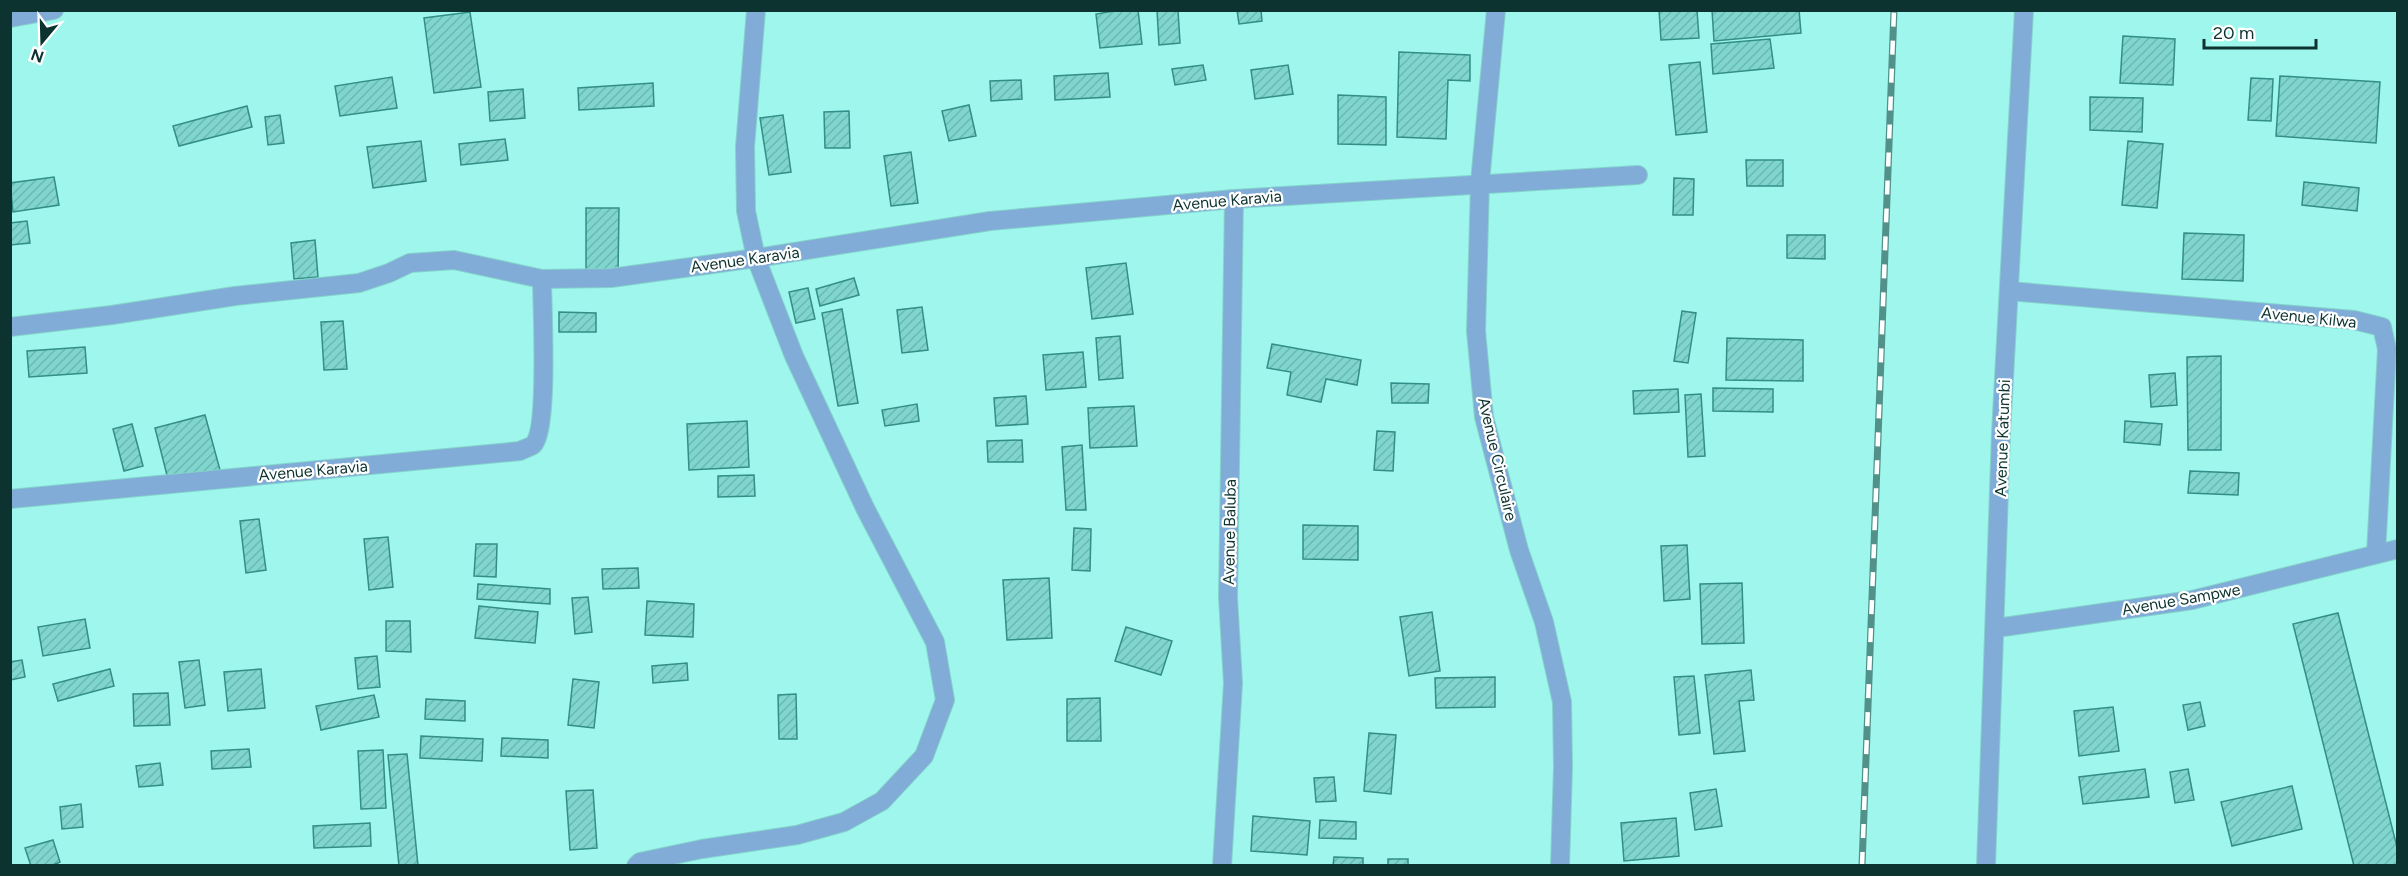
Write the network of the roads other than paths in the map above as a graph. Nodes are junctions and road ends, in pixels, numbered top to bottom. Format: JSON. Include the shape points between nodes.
{"nodes":[{"id":1,"x":54,"y":10,"type":"edge"},
{"id":2,"x":756,"y":10,"type":"edge"},
{"id":3,"x":1496,"y":10,"type":"edge"},
{"id":4,"x":2024,"y":10,"type":"edge"},
{"id":5,"x":10,"y":18,"type":"edge"},
{"id":6,"x":1638,"y":175,"type":"dead end"},
{"id":7,"x":1480,"y":183,"type":"junction"},
{"id":8,"x":1233,"y":199,"type":"junction"},
{"id":9,"x":756,"y":258,"type":"junction"},
{"id":10,"x":542,"y":279,"type":"junction"},
{"id":11,"x":2009,"y":291,"type":"junction"},
{"id":12,"x":10,"y":327,"type":"edge"},
{"id":13,"x":10,"y":499,"type":"edge"},
{"id":14,"x":2397,"y":549,"type":"edge"},
{"id":15,"x":2376,"y":554,"type":"junction"},
{"id":16,"x":1996,"y":628,"type":"junction"},
{"id":17,"x":636,"y":866,"type":"edge"},
{"id":18,"x":1222,"y":866,"type":"edge"},
{"id":19,"x":1560,"y":866,"type":"edge"},
{"id":20,"x":1986,"y":866,"type":"edge"}],
"edges":[{"from":1,"to":5,"type":"street"},
{"from":2,"to":9,"type":"street","via":[[745,168],[746,211]]},
{"from":3,"to":7,"type":"street","name":"Avenue Circulaire"},
{"from":4,"to":11,"type":"street","name":"Avenue Katumbi"},
{"from":6,"to":7,"type":"street","name":"Avenue Karavia"},
{"from":7,"to":8,"type":"street","name":"Avenue Karavia"},
{"from":7,"to":19,"type":"street","name":"Avenue Circulaire","via":[[1476,331],[1484,417],[1519,550],[1544,622],[1562,702]]},
{"from":8,"to":9,"type":"street","name":"Avenue Karavia","via":[[990,221]]},
{"from":8,"to":18,"type":"street","name":"Avenue Baluba","via":[[1228,597],[1233,683]]},
{"from":9,"to":10,"type":"street","name":"Avenue Karavia","via":[[611,278]]},
{"from":9,"to":17,"type":"street","via":[[794,356],[935,642],[945,700],[924,756],[882,801],[844,822],[797,835],[640,862]]},
{"from":10,"to":12,"type":"street","via":[[454,260],[410,263],[359,283]]},
{"from":10,"to":13,"type":"street","name":"Avenue Karavia","via":[[544,369],[539,431],[534,444],[520,451]]},
{"from":11,"to":15,"type":"street","name":"Avenue Kilwa","via":[[2354,320],[2382,327],[2387,349]]},
{"from":11,"to":16,"type":"street","name":"Avenue Katumbi"},
{"from":14,"to":15,"type":"street","name":"Avenue Sampwe"},
{"from":15,"to":16,"type":"street","name":"Avenue Sampwe","via":[[2192,600]]},
{"from":16,"to":20,"type":"street","name":"Avenue Katumbi"}]}
